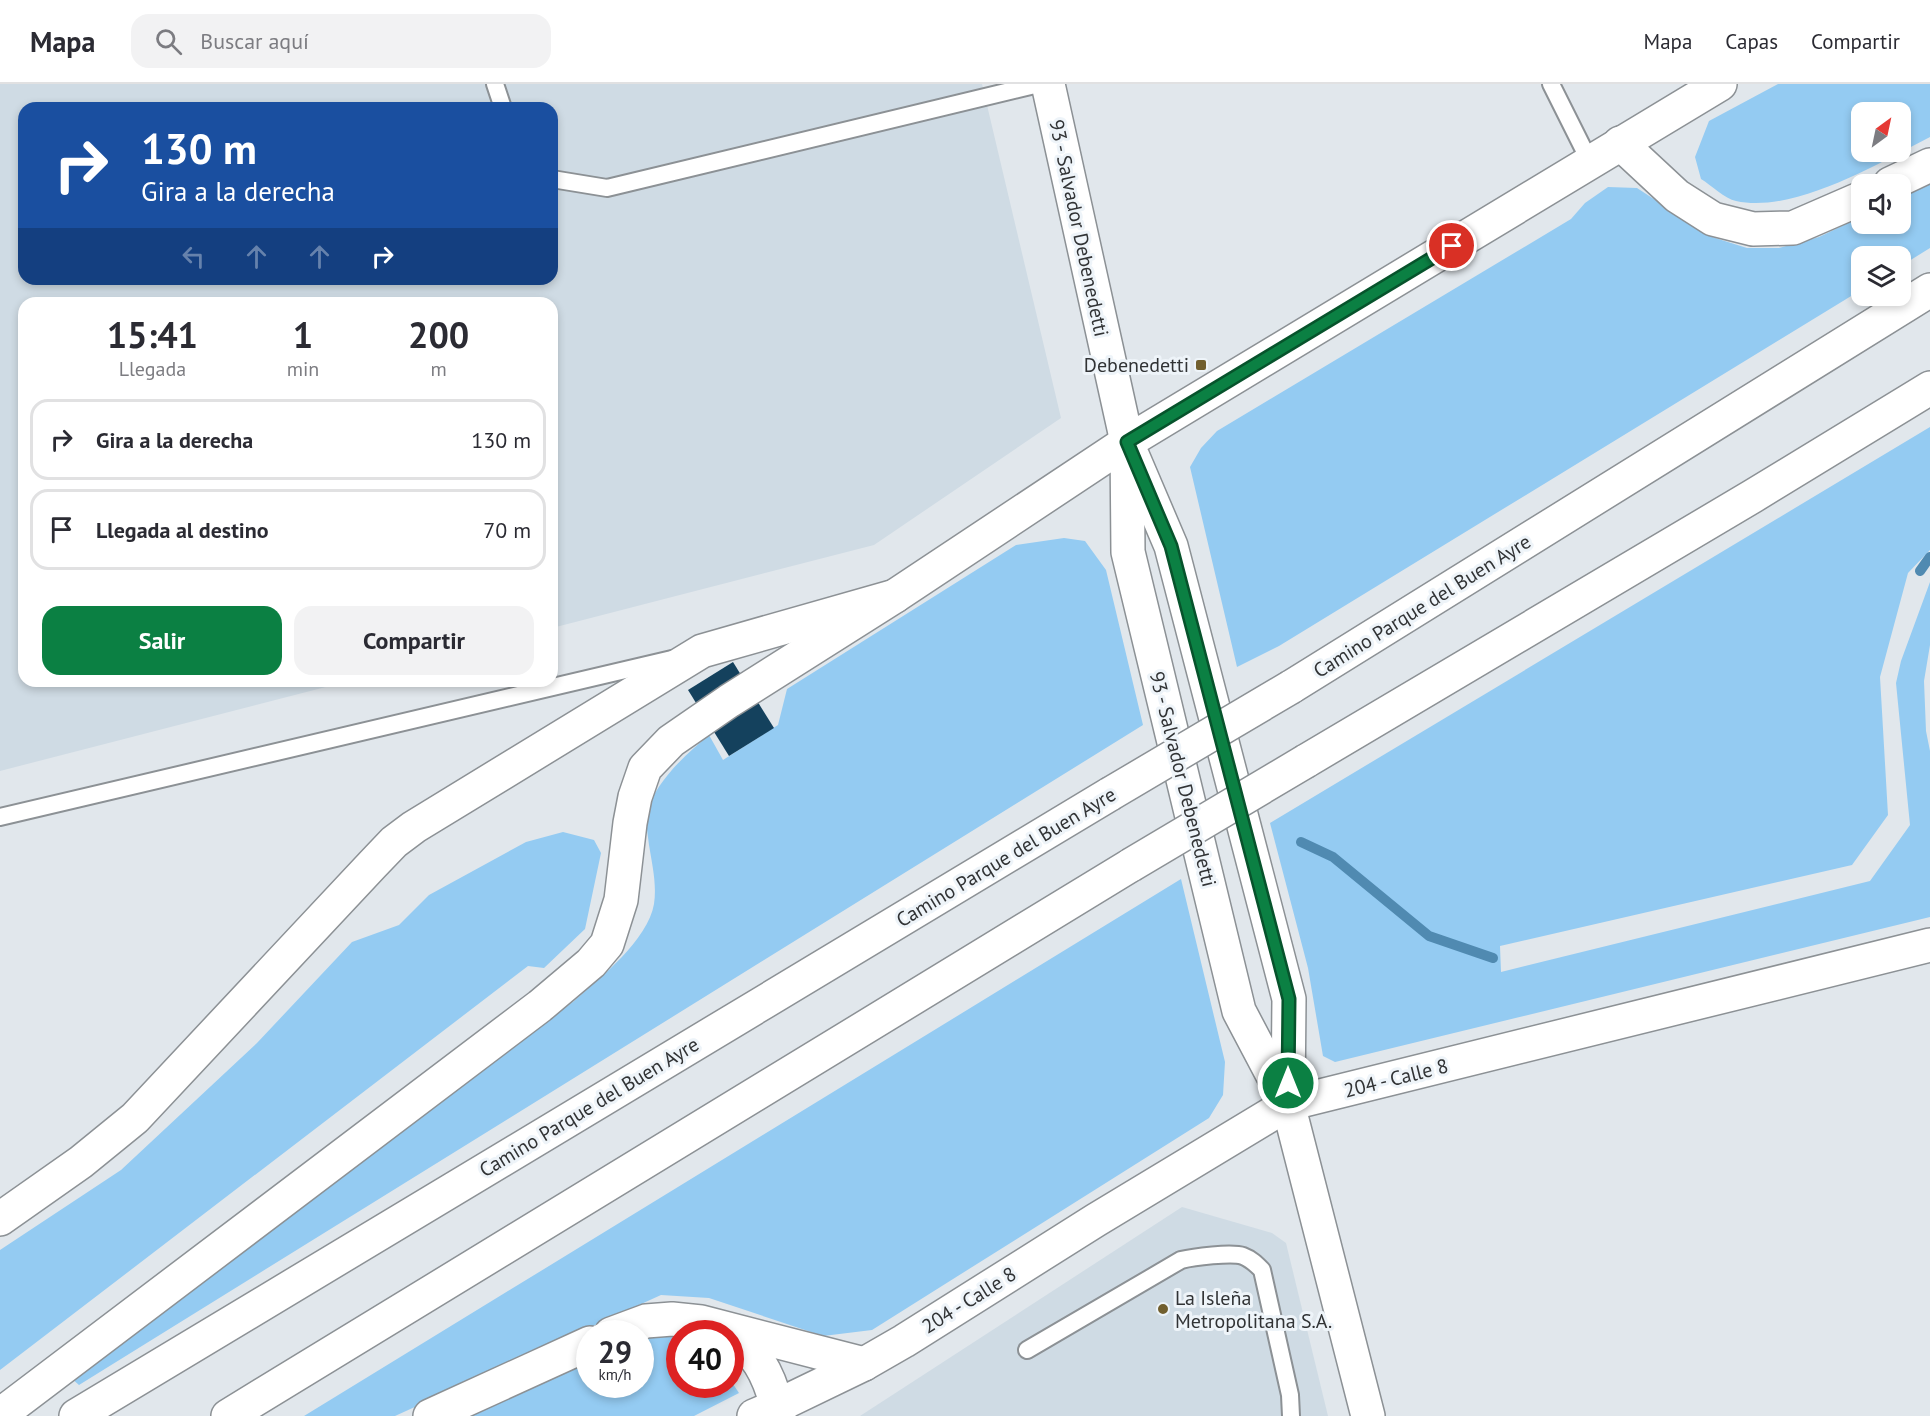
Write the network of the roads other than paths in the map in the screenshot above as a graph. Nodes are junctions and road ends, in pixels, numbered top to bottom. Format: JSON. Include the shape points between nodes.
{"nodes":[{"id":1,"x":495,"y":84,"type":"edge"},
{"id":2,"x":1039,"y":84,"type":"edge"},
{"id":3,"x":1048,"y":84,"type":"edge"},
{"id":4,"x":1551,"y":84,"type":"edge"},
{"id":5,"x":1720,"y":84,"type":"edge"},
{"id":6,"x":501,"y":102,"type":"edge"},
{"id":7,"x":1620,"y":142,"type":"junction"},
{"id":8,"x":1590,"y":162,"type":"junction"},
{"id":9,"x":1930,"y":165,"type":"edge"},
{"id":10,"x":1911,"y":174,"type":"edge"},
{"id":11,"x":558,"y":180,"type":"edge"},
{"id":12,"x":1851,"y":203,"type":"edge"},
{"id":13,"x":1930,"y":290,"type":"edge"},
{"id":14,"x":1930,"y":388,"type":"edge"},
{"id":15,"x":1127,"y":442,"type":"junction"},
{"id":16,"x":895,"y":596,"type":"junction"},
{"id":17,"x":702,"y":651,"type":"junction"},
{"id":18,"x":558,"y":685,"type":"edge"},
{"id":19,"x":550,"y":687,"type":"edge"},
{"id":20,"x":0,"y":817,"type":"edge"},
{"id":21,"x":1930,"y":945,"type":"edge"},
{"id":22,"x":1288,"y":1104,"type":"junction"},
{"id":23,"x":0,"y":1219,"type":"edge"},
{"id":24,"x":654,"y":1320,"type":"edge"},
{"id":25,"x":682,"y":1320,"type":"edge"},
{"id":26,"x":744,"y":1333,"type":"edge"},
{"id":27,"x":744,"y":1343,"type":"edge"},
{"id":28,"x":576,"y":1349,"type":"edge"},
{"id":29,"x":1027,"y":1350,"type":"dead end"},
{"id":30,"x":864,"y":1364,"type":"junction"},
{"id":31,"x":770,"y":1413,"type":"edge"},
{"id":32,"x":0,"y":1415,"type":"edge"},
{"id":33,"x":76,"y":1416,"type":"edge"},
{"id":34,"x":228,"y":1416,"type":"edge"},
{"id":35,"x":429,"y":1416,"type":"edge"},
{"id":36,"x":1291,"y":1416,"type":"edge"},
{"id":37,"x":1368,"y":1416,"type":"edge"}],
"edges":[{"from":1,"to":6,"type":"lane"},
{"from":2,"to":11,"type":"lane","via":[[607,188]]},
{"from":3,"to":15,"type":"main road","name":"93 - Salvador Debenedetti"},
{"from":4,"to":8,"type":"lane"},
{"from":5,"to":7,"type":"main road"},
{"from":7,"to":8,"type":"main road"},
{"from":7,"to":12,"type":"main road","via":[[1677,196],[1713,219],[1753,229],[1793,228]]},
{"from":8,"to":15,"type":"main road"},
{"from":9,"to":10,"type":"main road"},
{"from":13,"to":33,"type":"main road","name":"Camino Parque del Buen Ayre","bridge":true,"via":[[1291,687]]},
{"from":14,"to":34,"type":"main road","bridge":true,"via":[[1131,865]]},
{"from":15,"to":16,"type":"main road"},
{"from":15,"to":22,"type":"main road","name":"93 - Salvador Debenedetti","via":[[1171,546],[1289,999]]},
{"from":15,"to":22,"type":"main road","name":"93 - Salvador Debenedetti","via":[[1128,552],[1236,999]]},
{"from":16,"to":17,"type":"main road"},
{"from":16,"to":32,"type":"main road","via":[[729,701],[671,741],[645,768],[630,823],[621,900],[607,944],[591,963],[540,1006]]},
{"from":17,"to":18,"type":"lane"},
{"from":17,"to":23,"type":"main road","via":[[394,842],[135,1118]]},
{"from":19,"to":20,"type":"lane"},
{"from":21,"to":22,"type":"main road","name":"204 - Calle 8"},
{"from":22,"to":30,"type":"main road","name":"204 - Calle 8"},
{"from":22,"to":37,"type":"main road","name":"93 - Salvador Debenedetti"},
{"from":24,"to":25,"type":"main road"},
{"from":26,"to":30,"type":"main road"},
{"from":27,"to":31,"type":"main road","via":[[771,1382]]},
{"from":28,"to":35,"type":"main road"},
{"from":29,"to":36,"type":"lane","via":[[1181,1260],[1241,1255],[1262,1270],[1290,1395]]},
{"from":30,"to":31,"type":"main road","name":"204 - Calle 8"}]}
